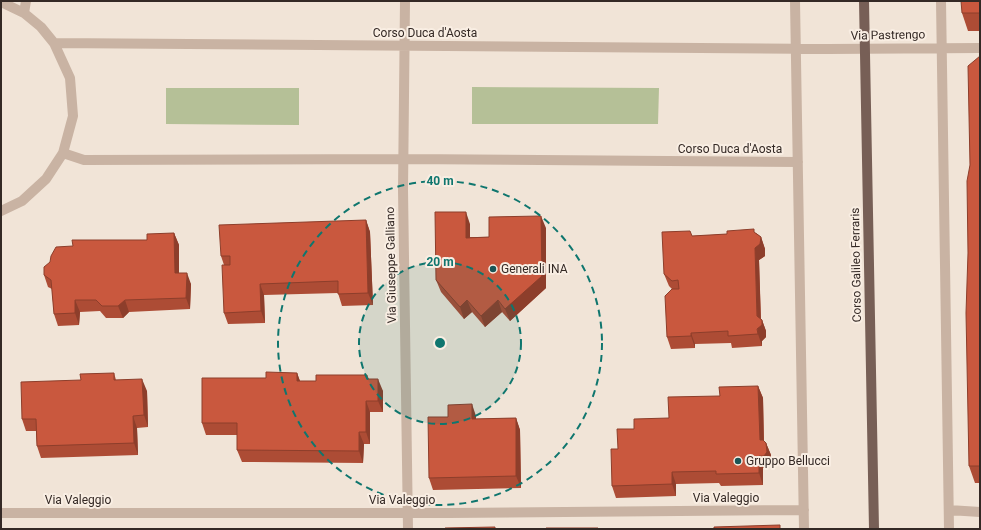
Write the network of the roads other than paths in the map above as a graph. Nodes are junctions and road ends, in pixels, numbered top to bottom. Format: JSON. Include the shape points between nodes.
{"nodes":[{"id":1,"x":26,"y":1,"type":"edge"},
{"id":2,"x":405,"y":1,"type":"edge"},
{"id":3,"x":795,"y":1,"type":"edge"},
{"id":4,"x":864,"y":1,"type":"edge"},
{"id":5,"x":941,"y":1,"type":"edge"},
{"id":6,"x":1,"y":2,"type":"edge"},
{"id":7,"x":24,"y":13,"type":"junction"},
{"id":8,"x":54,"y":43,"type":"junction"},
{"id":9,"x":404,"y":46,"type":"junction"},
{"id":10,"x":942,"y":48,"type":"junction"},
{"id":11,"x":980,"y":48,"type":"edge"},
{"id":12,"x":796,"y":49,"type":"junction"},
{"id":13,"x":865,"y":49,"type":"junction"},
{"id":14,"x":63,"y":152,"type":"junction"},
{"id":15,"x":404,"y":159,"type":"junction"},
{"id":16,"x":798,"y":162,"type":"junction"},
{"id":17,"x":1,"y":211,"type":"edge"},
{"id":18,"x":804,"y":510,"type":"junction"},
{"id":19,"x":949,"y":510,"type":"junction"},
{"id":20,"x":408,"y":512,"type":"junction"},
{"id":21,"x":980,"y":512,"type":"edge"},
{"id":22,"x":1,"y":513,"type":"edge"},
{"id":23,"x":408,"y":529,"type":"edge"},
{"id":24,"x":804,"y":529,"type":"edge"},
{"id":25,"x":874,"y":529,"type":"edge"},
{"id":26,"x":949,"y":529,"type":"edge"}],
"edges":[{"from":1,"to":7,"type":"street"},
{"from":2,"to":9,"type":"street","name":"Via Giuseppe Galliano"},
{"from":3,"to":12,"type":"street"},
{"from":4,"to":13,"type":"main road","name":"Corso Galileo Ferraris"},
{"from":5,"to":10,"type":"street"},
{"from":6,"to":7,"type":"street"},
{"from":7,"to":8,"type":"street","via":[[41,27]]},
{"from":8,"to":9,"type":"street","name":"Corso Duca d'Aosta"},
{"from":8,"to":14,"type":"street","via":[[70,78],[73,116]]},
{"from":9,"to":12,"type":"street","name":"Corso Duca d'Aosta"},
{"from":9,"to":15,"type":"street","name":"Via Giuseppe Galliano"},
{"from":10,"to":11,"type":"street","name":"Via Pastrengo"},
{"from":10,"to":13,"type":"street","name":"Via Pastrengo"},
{"from":10,"to":19,"type":"street"},
{"from":12,"to":13,"type":"street","name":"Via Pastrengo"},
{"from":12,"to":16,"type":"street"},
{"from":13,"to":25,"type":"main road","name":"Corso Galileo Ferraris"},
{"from":14,"to":15,"type":"street","name":"Corso Duca d'Aosta","via":[[84,160]]},
{"from":14,"to":17,"type":"street","via":[[46,180],[22,201]]},
{"from":15,"to":16,"type":"street","name":"Corso Duca d'Aosta"},
{"from":15,"to":20,"type":"street","name":"Via Giuseppe Galliano"},
{"from":16,"to":18,"type":"street"},
{"from":18,"to":20,"type":"street","name":"Via Valeggio"},
{"from":18,"to":24,"type":"street"},
{"from":19,"to":21,"type":"street"},
{"from":19,"to":26,"type":"street"},
{"from":20,"to":22,"type":"street","name":"Via Valeggio"},
{"from":20,"to":23,"type":"street","name":"Via Giuseppe Galliano"}]}
